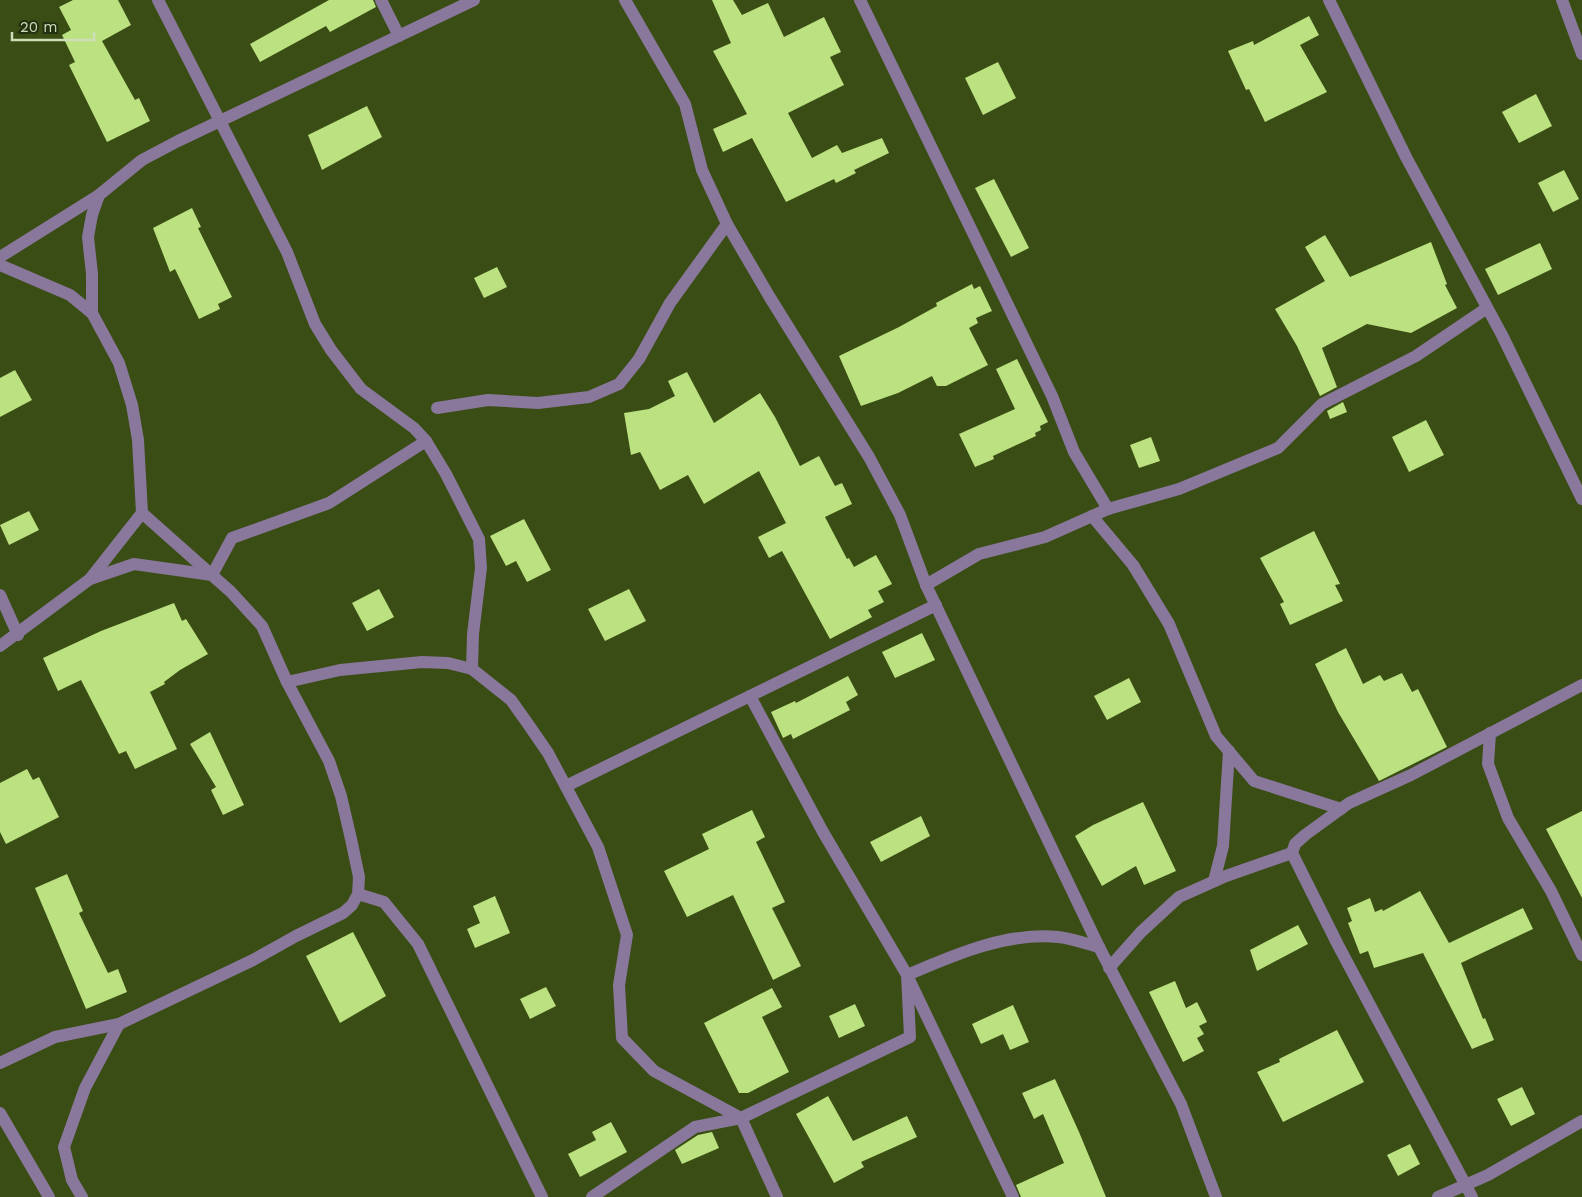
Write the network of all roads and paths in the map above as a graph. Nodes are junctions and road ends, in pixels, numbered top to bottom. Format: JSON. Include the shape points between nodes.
{"nodes":[{"id":1,"x":158,"y":0,"type":"edge"},
{"id":2,"x":380,"y":0,"type":"edge"},
{"id":3,"x":474,"y":0,"type":"edge"},
{"id":4,"x":625,"y":0,"type":"edge"},
{"id":5,"x":860,"y":0,"type":"edge"},
{"id":6,"x":1329,"y":0,"type":"edge"},
{"id":7,"x":1562,"y":0,"type":"edge"},
{"id":8,"x":399,"y":36,"type":"junction"},
{"id":9,"x":1582,"y":54,"type":"edge"},
{"id":10,"x":219,"y":121,"type":"junction"},
{"id":11,"x":99,"y":195,"type":"junction"},
{"id":12,"x":727,"y":224,"type":"junction"},
{"id":13,"x":0,"y":257,"type":"edge"},
{"id":14,"x":0,"y":265,"type":"edge"},
{"id":15,"x":1487,"y":308,"type":"junction"},
{"id":16,"x":92,"y":313,"type":"junction"},
{"id":17,"x":437,"y":408,"type":"dead end"},
{"id":18,"x":426,"y":441,"type":"junction"},
{"id":19,"x":1582,"y":499,"type":"edge"},
{"id":20,"x":1108,"y":509,"type":"junction"},
{"id":21,"x":142,"y":513,"type":"junction"},
{"id":22,"x":1092,"y":516,"type":"junction"},
{"id":23,"x":212,"y":575,"type":"junction"},
{"id":24,"x":90,"y":579,"type":"junction"},
{"id":25,"x":926,"y":585,"type":"junction"},
{"id":26,"x":0,"y":595,"type":"edge"},
{"id":27,"x":936,"y":605,"type":"junction"},
{"id":28,"x":18,"y":635,"type":"junction"},
{"id":29,"x":0,"y":646,"type":"edge"},
{"id":30,"x":472,"y":669,"type":"junction"},
{"id":31,"x":287,"y":682,"type":"junction"},
{"id":32,"x":1582,"y":684,"type":"edge"},
{"id":33,"x":750,"y":696,"type":"junction"},
{"id":34,"x":1490,"y":733,"type":"junction"},
{"id":35,"x":1229,"y":751,"type":"junction"},
{"id":36,"x":566,"y":786,"type":"junction"},
{"id":37,"x":1341,"y":809,"type":"junction"},
{"id":38,"x":1292,"y":853,"type":"junction"},
{"id":39,"x":1214,"y":881,"type":"junction"},
{"id":40,"x":358,"y":894,"type":"junction"},
{"id":41,"x":1098,"y":947,"type":"junction"},
{"id":42,"x":1582,"y":954,"type":"edge"},
{"id":43,"x":1109,"y":968,"type":"junction"},
{"id":44,"x":907,"y":975,"type":"junction"},
{"id":45,"x":119,"y":1024,"type":"junction"},
{"id":46,"x":0,"y":1063,"type":"edge"},
{"id":47,"x":0,"y":1113,"type":"edge"},
{"id":48,"x":741,"y":1118,"type":"junction"},
{"id":49,"x":1582,"y":1121,"type":"edge"},
{"id":50,"x":1466,"y":1184,"type":"junction"},
{"id":51,"x":49,"y":1197,"type":"edge"},
{"id":52,"x":82,"y":1197,"type":"edge"},
{"id":53,"x":542,"y":1197,"type":"edge"},
{"id":54,"x":592,"y":1197,"type":"edge"},
{"id":55,"x":777,"y":1197,"type":"edge"},
{"id":56,"x":1013,"y":1197,"type":"edge"},
{"id":57,"x":1216,"y":1197,"type":"edge"},
{"id":58,"x":1438,"y":1197,"type":"edge"},
{"id":59,"x":1472,"y":1197,"type":"edge"}],
"edges":[{"from":1,"to":10,"type":"street"},
{"from":2,"to":8,"type":"street"},
{"from":3,"to":8,"type":"street"},
{"from":4,"to":12,"type":"street","via":[[684,104],[702,170]]},
{"from":5,"to":20,"type":"street","via":[[1044,378],[1074,452]]},
{"from":6,"to":15,"type":"street","via":[[1406,157]]},
{"from":7,"to":9,"type":"street"},
{"from":8,"to":10,"type":"street"},
{"from":10,"to":11,"type":"street","via":[[142,160]]},
{"from":10,"to":18,"type":"street","via":[[288,252],[316,324],[331,350],[361,389],[414,428]]},
{"from":11,"to":13,"type":"street"},
{"from":11,"to":16,"type":"street","via":[[88,237]]},
{"from":12,"to":17,"type":"street","via":[[670,303],[639,359],[619,384],[589,397],[538,403],[488,400]]},
{"from":12,"to":25,"type":"street","via":[[869,457],[900,515]]},
{"from":14,"to":16,"type":"street","via":[[70,294]]},
{"from":15,"to":19,"type":"street"},
{"from":15,"to":20,"type":"street","via":[[1416,356],[1322,404],[1278,448],[1179,488]]},
{"from":16,"to":21,"type":"street","via":[[119,363],[132,405],[138,440]]},
{"from":18,"to":23,"type":"street","via":[[329,503],[232,538]]},
{"from":18,"to":30,"type":"street","via":[[480,538],[481,568]]},
{"from":20,"to":22,"type":"street"},
{"from":21,"to":23,"type":"street"},
{"from":21,"to":24,"type":"street"},
{"from":22,"to":25,"type":"street","via":[[1045,536],[979,554]]},
{"from":22,"to":35,"type":"street","via":[[1133,565],[1169,624],[1216,736]]},
{"from":23,"to":24,"type":"street","via":[[134,564]]},
{"from":23,"to":31,"type":"street","via":[[262,626]]},
{"from":24,"to":28,"type":"street"},
{"from":25,"to":27,"type":"street"},
{"from":26,"to":28,"type":"street"},
{"from":27,"to":33,"type":"street"},
{"from":27,"to":41,"type":"street"},
{"from":28,"to":29,"type":"street"},
{"from":30,"to":31,"type":"street","via":[[448,663],[422,662],[340,670]]},
{"from":30,"to":36,"type":"street","via":[[511,700],[548,753]]},
{"from":31,"to":40,"type":"street","via":[[329,762],[341,796],[359,877]]},
{"from":32,"to":34,"type":"street"},
{"from":33,"to":36,"type":"street"},
{"from":33,"to":44,"type":"street","via":[[823,832]]},
{"from":34,"to":37,"type":"street"},
{"from":34,"to":42,"type":"street","via":[[1488,764],[1508,818],[1551,891]]},
{"from":35,"to":37,"type":"street","via":[[1254,781]]},
{"from":35,"to":39,"type":"street","via":[[1224,846]]},
{"from":36,"to":48,"type":"street","via":[[598,848],[627,935],[619,985],[622,1038],[654,1071]]},
{"from":37,"to":38,"type":"street","via":[[1305,835],[1295,844]]},
{"from":38,"to":39,"type":"street"},
{"from":38,"to":50,"type":"street"},
{"from":39,"to":43,"type":"street","via":[[1179,897]]},
{"from":40,"to":45,"type":"street","via":[[343,913]]},
{"from":40,"to":53,"type":"street","via":[[384,902],[418,944]]},
{"from":41,"to":43,"type":"street"},
{"from":41,"to":44,"type":"street","via":[[1059,936],[998,942],[960,952]]},
{"from":43,"to":57,"type":"street","via":[[1180,1104]]},
{"from":44,"to":48,"type":"street","via":[[910,1037]]},
{"from":44,"to":56,"type":"street"},
{"from":45,"to":46,"type":"street","via":[[55,1037]]},
{"from":45,"to":52,"type":"street","via":[[85,1088],[64,1147],[72,1180]]},
{"from":47,"to":51,"type":"street"},
{"from":48,"to":54,"type":"street","via":[[696,1126]]},
{"from":48,"to":55,"type":"street"},
{"from":49,"to":50,"type":"street"},
{"from":50,"to":58,"type":"street"},
{"from":50,"to":59,"type":"street"}]}
